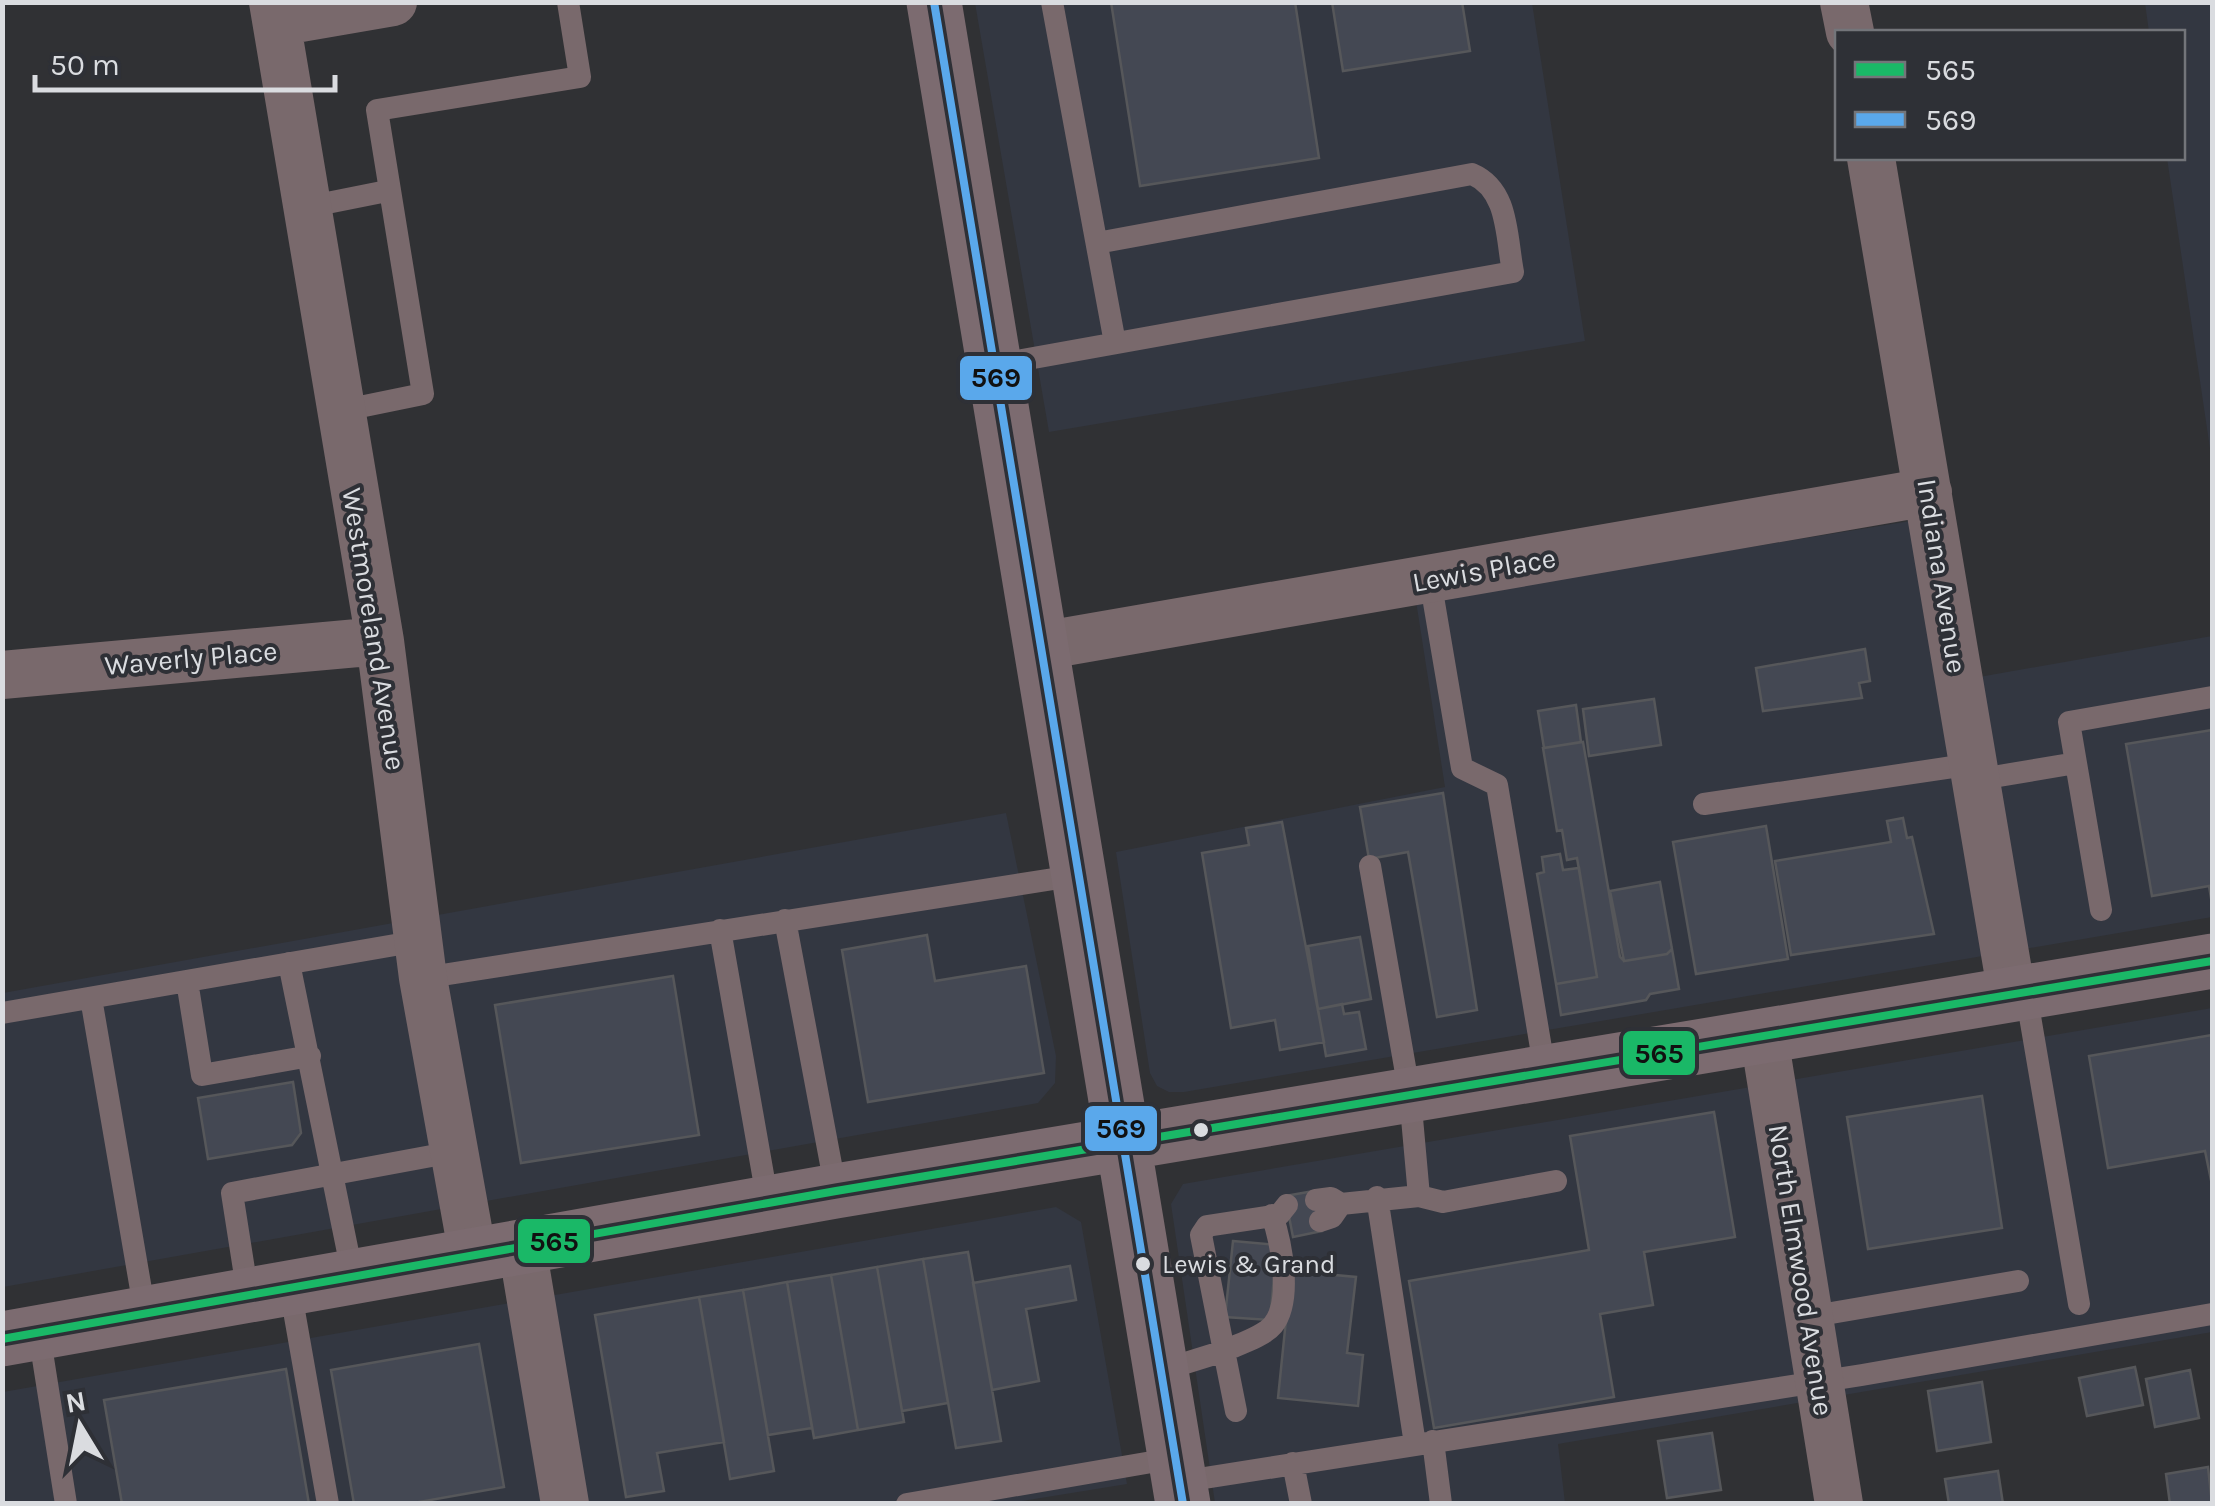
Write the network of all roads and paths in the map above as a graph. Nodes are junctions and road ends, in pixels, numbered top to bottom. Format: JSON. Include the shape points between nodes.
{"nodes":[{"id":1,"x":393,"y":2,"type":"edge"},
{"id":2,"x":568,"y":2,"type":"edge"},
{"id":3,"x":934,"y":2,"type":"edge"},
{"id":4,"x":1052,"y":2,"type":"edge"},
{"id":5,"x":1844,"y":2,"type":"edge"},
{"id":6,"x":275,"y":12,"type":"edge"},
{"id":7,"x":1850,"y":30,"type":"edge"},
{"id":8,"x":1871,"y":160,"type":"edge"},
{"id":9,"x":387,"y":191,"type":"junction"},
{"id":10,"x":307,"y":207,"type":"junction"},
{"id":11,"x":1097,"y":242,"type":"junction"},
{"id":12,"x":1115,"y":343,"type":"junction"},
{"id":13,"x":994,"y":365,"type":"junction"},
{"id":14,"x":340,"y":410,"type":"junction"},
{"id":15,"x":1928,"y":492,"type":"junction"},
{"id":16,"x":1430,"y":580,"type":"junction"},
{"id":17,"x":380,"y":641,"type":"junction"},
{"id":18,"x":1040,"y":646,"type":"junction"},
{"id":19,"x":2,"y":676,"type":"edge"},
{"id":20,"x":2212,"y":697,"type":"edge"},
{"id":21,"x":2076,"y":763,"type":"junction"},
{"id":22,"x":1974,"y":772,"type":"junction"},
{"id":23,"x":1704,"y":804,"type":"dead end"},
{"id":24,"x":1370,"y":866,"type":"dead end"},
{"id":25,"x":1078,"y":876,"type":"junction"},
{"id":26,"x":2101,"y":910,"type":"dead end"},
{"id":27,"x":785,"y":920,"type":"junction"},
{"id":28,"x":720,"y":930,"type":"junction"},
{"id":29,"x":421,"y":959,"type":"junction"},
{"id":30,"x":2212,"y":961,"type":"edge"},
{"id":31,"x":289,"y":963,"type":"junction"},
{"id":32,"x":187,"y":981,"type":"junction"},
{"id":33,"x":2019,"y":994,"type":"junction"},
{"id":34,"x":91,"y":998,"type":"junction"},
{"id":35,"x":2,"y":1013,"type":"edge"},
{"id":36,"x":1764,"y":1037,"type":"junction"},
{"id":37,"x":310,"y":1056,"type":"junction"},
{"id":38,"x":1545,"y":1073,"type":"junction"},
{"id":39,"x":1410,"y":1096,"type":"junction"},
{"id":40,"x":1122,"y":1144,"type":"junction"},
{"id":41,"x":453,"y":1152,"type":"junction"},
{"id":42,"x":336,"y":1174,"type":"junction"},
{"id":43,"x":1556,"y":1182,"type":"dead end"},
{"id":44,"x":836,"y":1191,"type":"junction"},
{"id":45,"x":1419,"y":1196,"type":"junction"},
{"id":46,"x":1377,"y":1198,"type":"junction"},
{"id":47,"x":768,"y":1203,"type":"junction"},
{"id":48,"x":1318,"y":1210,"type":"dead end"},
{"id":49,"x":497,"y":1251,"type":"junction"},
{"id":50,"x":353,"y":1277,"type":"junction"},
{"id":51,"x":2018,"y":1281,"type":"dead end"},
{"id":52,"x":269,"y":1292,"type":"junction"},
{"id":53,"x":2080,"y":1304,"type":"dead end"},
{"id":54,"x":146,"y":1313,"type":"junction"},
{"id":55,"x":2212,"y":1314,"type":"edge"},
{"id":56,"x":1808,"y":1317,"type":"junction"},
{"id":57,"x":21,"y":1336,"type":"edge"},
{"id":58,"x":1224,"y":1351,"type":"junction"},
{"id":59,"x":1160,"y":1371,"type":"junction"},
{"id":60,"x":1818,"y":1380,"type":"junction"},
{"id":61,"x":1236,"y":1411,"type":"dead end"},
{"id":62,"x":1424,"y":1442,"type":"junction"},
{"id":63,"x":1293,"y":1463,"type":"junction"},
{"id":64,"x":1179,"y":1481,"type":"edge"},
{"id":65,"x":66,"y":1504,"type":"edge"},
{"id":66,"x":328,"y":1504,"type":"edge"},
{"id":67,"x":565,"y":1504,"type":"edge"},
{"id":68,"x":907,"y":1504,"type":"edge"},
{"id":69,"x":1302,"y":1504,"type":"edge"},
{"id":70,"x":1441,"y":1504,"type":"edge"},
{"id":71,"x":1839,"y":1504,"type":"edge"}],
"edges":[{"from":1,"to":6,"type":"street"},
{"from":2,"to":9,"type":"lane","via":[[580,77],[377,110]]},
{"from":3,"to":13,"type":"main road"},
{"from":4,"to":11,"type":"lane"},
{"from":5,"to":7,"type":"street"},
{"from":6,"to":10,"type":"street","name":"Westmoreland Avenue"},
{"from":8,"to":15,"type":"street","name":"Indiana Avenue"},
{"from":9,"to":10,"type":"lane"},
{"from":9,"to":14,"type":"lane","via":[[423,394]]},
{"from":10,"to":14,"type":"street","name":"Westmoreland Avenue"},
{"from":11,"to":12,"type":"lane"},
{"from":11,"to":12,"type":"lane","via":[[1472,174],[1498,193],[1513,272]]},
{"from":12,"to":13,"type":"lane"},
{"from":13,"to":18,"type":"main road"},
{"from":14,"to":17,"type":"street","name":"Westmoreland Avenue"},
{"from":15,"to":16,"type":"street","name":"Lewis Place"},
{"from":15,"to":22,"type":"street","name":"Indiana Avenue"},
{"from":16,"to":18,"type":"street","name":"Lewis Place"},
{"from":16,"to":38,"type":"lane","via":[[1462,768],[1498,785]]},
{"from":17,"to":19,"type":"street","name":"Waverly Place"},
{"from":17,"to":29,"type":"street","name":"Westmoreland Avenue"},
{"from":18,"to":25,"type":"main road"},
{"from":20,"to":21,"type":"lane","via":[[2069,722]]},
{"from":21,"to":22,"type":"lane"},
{"from":21,"to":26,"type":"lane"},
{"from":22,"to":23,"type":"lane"},
{"from":22,"to":33,"type":"street","name":"Indiana Avenue"},
{"from":24,"to":39,"type":"lane"},
{"from":25,"to":27,"type":"lane"},
{"from":25,"to":40,"type":"main road"},
{"from":27,"to":28,"type":"lane"},
{"from":27,"to":44,"type":"lane"},
{"from":28,"to":29,"type":"lane"},
{"from":28,"to":47,"type":"lane"},
{"from":29,"to":31,"type":"lane"},
{"from":29,"to":41,"type":"street","name":"Westmoreland Avenue"},
{"from":30,"to":33,"type":"main road"},
{"from":31,"to":32,"type":"lane"},
{"from":31,"to":37,"type":"lane"},
{"from":32,"to":34,"type":"lane"},
{"from":32,"to":37,"type":"lane","via":[[202,1074]]},
{"from":33,"to":36,"type":"main road"},
{"from":33,"to":53,"type":"lane"},
{"from":34,"to":35,"type":"lane"},
{"from":34,"to":54,"type":"lane"},
{"from":36,"to":38,"type":"main road"},
{"from":36,"to":56,"type":"street","name":"North Elmwood Avenue"},
{"from":37,"to":42,"type":"lane"},
{"from":38,"to":39,"type":"main road"},
{"from":39,"to":40,"type":"main road"},
{"from":39,"to":45,"type":"lane"},
{"from":40,"to":44,"type":"main road"},
{"from":40,"to":59,"type":"main road"},
{"from":41,"to":42,"type":"lane"},
{"from":41,"to":49,"type":"street","name":"Westmoreland Avenue"},
{"from":42,"to":50,"type":"lane"},
{"from":42,"to":52,"type":"lane","via":[[232,1194]]},
{"from":43,"to":45,"type":"lane","via":[[1443,1202]]},
{"from":44,"to":47,"type":"main road"},
{"from":45,"to":46,"type":"lane"},
{"from":46,"to":48,"type":"lane","via":[[1341,1204],[1331,1198]]},
{"from":46,"to":62,"type":"lane"},
{"from":47,"to":49,"type":"main road"},
{"from":49,"to":50,"type":"main road"},
{"from":49,"to":67,"type":"street","name":"Westmoreland Avenue"},
{"from":50,"to":52,"type":"main road"},
{"from":51,"to":56,"type":"lane"},
{"from":52,"to":54,"type":"main road"},
{"from":52,"to":66,"type":"lane"},
{"from":54,"to":57,"type":"main road"},
{"from":55,"to":60,"type":"lane"},
{"from":56,"to":60,"type":"street","name":"North Elmwood Avenue"},
{"from":57,"to":65,"type":"lane"},
{"from":58,"to":58,"type":"lane","via":[[1202,1235],[1207,1226],[1282,1215],[1278,1317],[1271,1328]]},
{"from":58,"to":59,"type":"lane"},
{"from":58,"to":61,"type":"lane"},
{"from":59,"to":64,"type":"main road"},
{"from":60,"to":62,"type":"lane"},
{"from":60,"to":71,"type":"street","name":"North Elmwood Avenue"},
{"from":62,"to":63,"type":"lane"},
{"from":62,"to":70,"type":"lane"},
{"from":63,"to":64,"type":"lane"},
{"from":63,"to":69,"type":"lane"},
{"from":64,"to":68,"type":"lane"}]}
